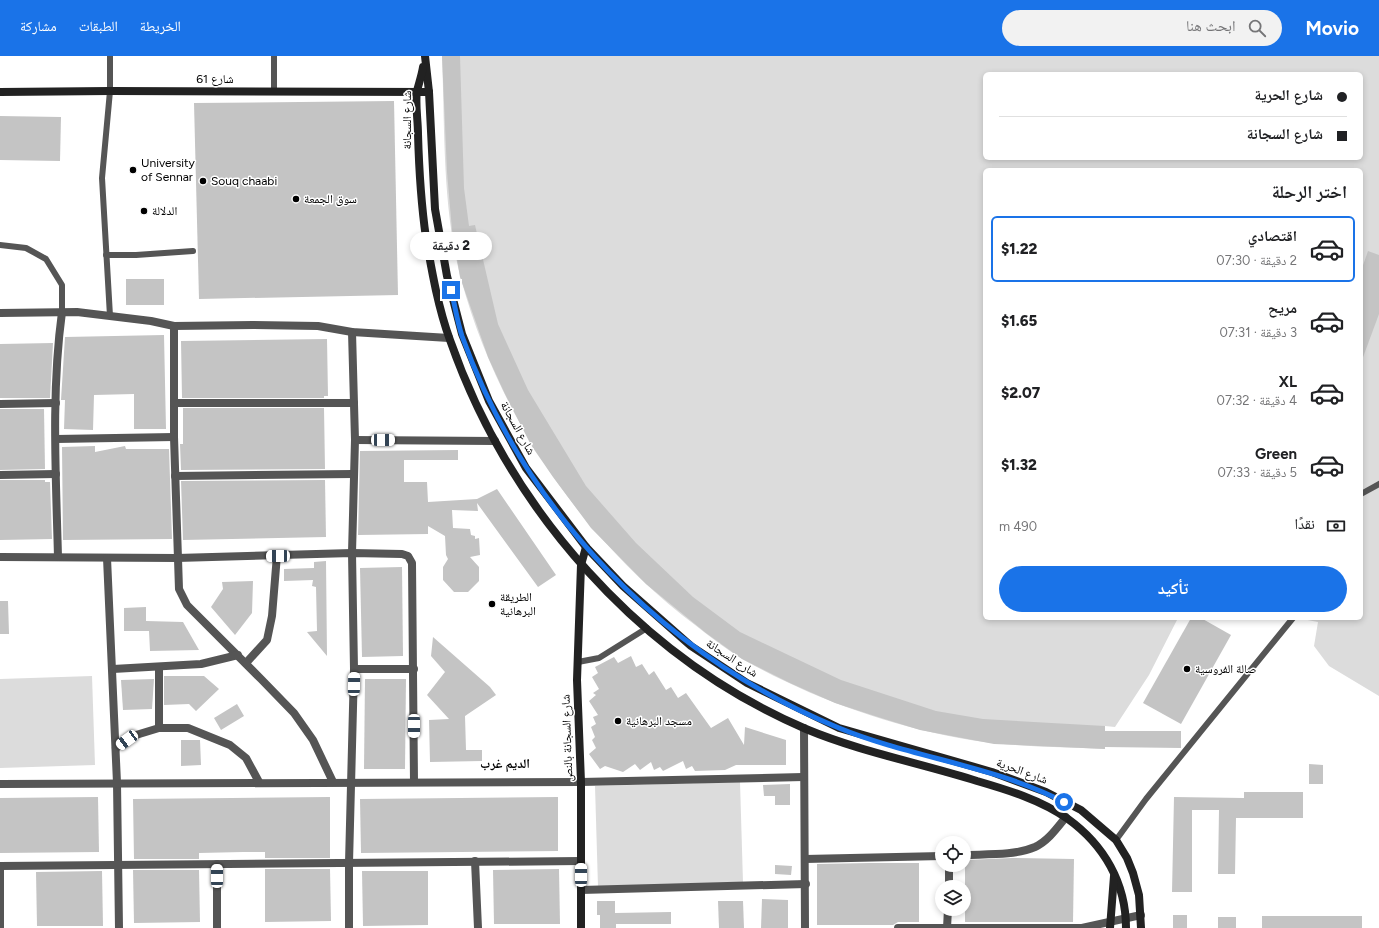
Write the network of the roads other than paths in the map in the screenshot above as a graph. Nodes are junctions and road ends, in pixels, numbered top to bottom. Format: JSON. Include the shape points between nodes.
{"nodes":[{"id":1,"x":110,"y":56,"type":"edge"},
{"id":2,"x":274,"y":56,"type":"edge"},
{"id":3,"x":425,"y":59,"type":"edge"},
{"id":4,"x":110,"y":91,"type":"junction"},
{"id":5,"x":274,"y":91,"type":"junction"},
{"id":6,"x":0,"y":92,"type":"edge"},
{"id":7,"x":417,"y":92,"type":"junction"},
{"id":8,"x":429,"y":92,"type":"junction"},
{"id":9,"x":0,"y":245,"type":"edge"},
{"id":10,"x":193,"y":251,"type":"dead end"},
{"id":11,"x":106,"y":255,"type":"junction"},
{"id":12,"x":62,"y":312,"type":"junction"},
{"id":13,"x":0,"y":313,"type":"edge"},
{"id":14,"x":110,"y":316,"type":"junction"},
{"id":15,"x":174,"y":326,"type":"junction"},
{"id":16,"x":352,"y":332,"type":"junction"},
{"id":17,"x":449,"y":338,"type":"junction"},
{"id":18,"x":56,"y":403,"type":"junction"},
{"id":19,"x":174,"y":403,"type":"junction"},
{"id":20,"x":354,"y":403,"type":"junction"},
{"id":21,"x":0,"y":404,"type":"edge"},
{"id":22,"x":174,"y":437,"type":"junction"},
{"id":23,"x":56,"y":439,"type":"junction"},
{"id":24,"x":355,"y":440,"type":"junction"},
{"id":25,"x":495,"y":441,"type":"junction"},
{"id":26,"x":56,"y":474,"type":"junction"},
{"id":27,"x":354,"y":474,"type":"junction"},
{"id":28,"x":0,"y":475,"type":"edge"},
{"id":29,"x":175,"y":476,"type":"junction"},
{"id":30,"x":1379,"y":484,"type":"edge"},
{"id":31,"x":1363,"y":493,"type":"edge"},
{"id":32,"x":586,"y":547,"type":"junction"},
{"id":33,"x":352,"y":553,"type":"junction"},
{"id":34,"x":278,"y":556,"type":"junction"},
{"id":35,"x":0,"y":557,"type":"edge"},
{"id":36,"x":58,"y":557,"type":"junction"},
{"id":37,"x":108,"y":558,"type":"junction"},
{"id":38,"x":177,"y":558,"type":"junction"},
{"id":39,"x":580,"y":565,"type":"junction"},
{"id":40,"x":1291,"y":620,"type":"edge"},
{"id":41,"x":646,"y":628,"type":"junction"},
{"id":42,"x":238,"y":655,"type":"junction"},
{"id":43,"x":578,"y":662,"type":"junction"},
{"id":44,"x":246,"y":663,"type":"junction"},
{"id":45,"x":159,"y":668,"type":"junction"},
{"id":46,"x":113,"y":669,"type":"junction"},
{"id":47,"x":354,"y":669,"type":"junction"},
{"id":48,"x":414,"y":669,"type":"junction"},
{"id":49,"x":159,"y":728,"type":"junction"},
{"id":50,"x":804,"y":728,"type":"junction"},
{"id":51,"x":863,"y":736,"type":"joint"},
{"id":52,"x":116,"y":748,"type":"junction"},
{"id":53,"x":863,"y":749,"type":"joint"},
{"id":54,"x":804,"y":777,"type":"junction"},
{"id":55,"x":259,"y":782,"type":"junction"},
{"id":56,"x":333,"y":782,"type":"junction"},
{"id":57,"x":352,"y":782,"type":"junction"},
{"id":58,"x":414,"y":782,"type":"junction"},
{"id":59,"x":581,"y":782,"type":"junction"},
{"id":60,"x":117,"y":783,"type":"junction"},
{"id":61,"x":0,"y":784,"type":"edge"},
{"id":62,"x":1066,"y":817,"type":"junction"},
{"id":63,"x":1116,"y":840,"type":"junction"},
{"id":64,"x":971,"y":855,"type":"edge"},
{"id":65,"x":935,"y":856,"type":"edge"},
{"id":66,"x":805,"y":859,"type":"junction"},
{"id":67,"x":581,"y":861,"type":"junction"},
{"id":68,"x":475,"y":862,"type":"junction"},
{"id":69,"x":348,"y":863,"type":"junction"},
{"id":70,"x":118,"y":864,"type":"junction"},
{"id":71,"x":217,"y":864,"type":"junction"},
{"id":72,"x":0,"y":866,"type":"edge"},
{"id":73,"x":1115,"y":873,"type":"junction"},
{"id":74,"x":806,"y":884,"type":"junction"},
{"id":75,"x":581,"y":890,"type":"junction"},
{"id":76,"x":1141,"y":915,"type":"junction"},
{"id":77,"x":948,"y":916,"type":"edge"},
{"id":78,"x":1126,"y":918,"type":"junction"},
{"id":79,"x":1110,"y":925,"type":"edge"},
{"id":80,"x":0,"y":927,"type":"edge"},
{"id":81,"x":947,"y":927,"type":"edge"},
{"id":82,"x":119,"y":928,"type":"edge"},
{"id":83,"x":217,"y":928,"type":"edge"},
{"id":84,"x":349,"y":928,"type":"edge"},
{"id":85,"x":478,"y":928,"type":"edge"},
{"id":86,"x":581,"y":928,"type":"edge"},
{"id":87,"x":806,"y":928,"type":"edge"},
{"id":88,"x":898,"y":928,"type":"edge"},
{"id":89,"x":1126,"y":928,"type":"edge"},
{"id":90,"x":1141,"y":928,"type":"edge"}],
"edges":[{"from":1,"to":4,"type":"lane"},
{"from":2,"to":5,"type":"lane"},
{"from":3,"to":7,"type":"main road","name":"شارع السجانة"},
{"from":3,"to":8,"type":"main road","name":"شارع السجانة"},
{"from":4,"to":5,"type":"main road","name":"شارع 61"},
{"from":4,"to":6,"type":"main road","name":"شارع 61"},
{"from":4,"to":11,"type":"lane","via":[[102,178]]},
{"from":5,"to":7,"type":"main road","name":"شارع 61"},
{"from":7,"to":8,"type":"main road","name":"شارع 61"},
{"from":7,"to":17,"type":"main road","name":"شارع السجانة","via":[[422,211],[434,279]]},
{"from":8,"to":32,"type":"main road","name":"شارع السجانة","via":[[436,209],[447,276],[462,334],[490,401],[522,462]]},
{"from":9,"to":12,"type":"lane","via":[[26,248],[46,259],[62,285]]},
{"from":10,"to":11,"type":"lane"},
{"from":11,"to":14,"type":"lane"},
{"from":12,"to":13,"type":"street"},
{"from":12,"to":14,"type":"street"},
{"from":12,"to":18,"type":"street","via":[[56,361]]},
{"from":14,"to":15,"type":"street"},
{"from":15,"to":16,"type":"street","via":[[318,326]]},
{"from":15,"to":19,"type":"street"},
{"from":16,"to":17,"type":"street"},
{"from":16,"to":20,"type":"street"},
{"from":17,"to":25,"type":"main road","name":"شارع السجانة","via":[[477,407]]},
{"from":18,"to":21,"type":"street"},
{"from":18,"to":23,"type":"street"},
{"from":19,"to":20,"type":"street"},
{"from":19,"to":22,"type":"street"},
{"from":20,"to":24,"type":"street"},
{"from":22,"to":23,"type":"street"},
{"from":22,"to":29,"type":"street"},
{"from":23,"to":26,"type":"street"},
{"from":24,"to":25,"type":"street"},
{"from":24,"to":27,"type":"street"},
{"from":25,"to":39,"type":"main road","name":"شارع السجانة","via":[[545,518]]},
{"from":26,"to":28,"type":"street"},
{"from":26,"to":36,"type":"street"},
{"from":27,"to":29,"type":"street"},
{"from":27,"to":33,"type":"street"},
{"from":29,"to":38,"type":"street"},
{"from":30,"to":31,"type":"lane"},
{"from":32,"to":39,"type":"main road","name":"شارع السجانة بالنص"},
{"from":32,"to":51,"type":"main road","name":"شارع السجانة","via":[[663,622],[718,665],[797,709]]},
{"from":33,"to":34,"type":"street"},
{"from":33,"to":47,"type":"street"},
{"from":33,"to":48,"type":"street","via":[[402,554],[408,556],[412,563]]},
{"from":34,"to":38,"type":"street"},
{"from":34,"to":44,"type":"street","via":[[267,640]]},
{"from":35,"to":36,"type":"street"},
{"from":36,"to":37,"type":"street"},
{"from":37,"to":38,"type":"street"},
{"from":37,"to":46,"type":"street"},
{"from":38,"to":42,"type":"street","via":[[179,589],[187,606]]},
{"from":39,"to":41,"type":"main road","name":"شارع السجانة"},
{"from":39,"to":43,"type":"main road","name":"شارع السجانة بالنص"},
{"from":40,"to":63,"type":"lane","via":[[1146,799]]},
{"from":41,"to":43,"type":"lane","via":[[599,658]]},
{"from":41,"to":50,"type":"main road","name":"شارع السجانة","via":[[719,684]]},
{"from":42,"to":44,"type":"street"},
{"from":42,"to":45,"type":"street","via":[[214,662]]},
{"from":43,"to":59,"type":"main road","name":"شارع السجانة بالنص"},
{"from":44,"to":56,"type":"street","via":[[300,722],[313,740]]},
{"from":45,"to":46,"type":"street"},
{"from":45,"to":49,"type":"street"},
{"from":46,"to":52,"type":"street"},
{"from":47,"to":48,"type":"street"},
{"from":47,"to":57,"type":"street"},
{"from":48,"to":58,"type":"street"},
{"from":49,"to":52,"type":"street","via":[[136,735]]},
{"from":49,"to":55,"type":"street","via":[[188,728],[230,745],[246,758]]},
{"from":50,"to":53,"type":"main road","name":"شارع السجانة"},
{"from":50,"to":54,"type":"street"},
{"from":51,"to":63,"type":"main road","name":"شارع الحرية","via":[[992,772],[1046,792],[1081,810]]},
{"from":52,"to":60,"type":"street"},
{"from":53,"to":62,"type":"main road","name":"شارع الحرية","via":[[1012,791]]},
{"from":54,"to":59,"type":"street"},
{"from":54,"to":66,"type":"street"},
{"from":55,"to":56,"type":"street"},
{"from":55,"to":60,"type":"street"},
{"from":56,"to":57,"type":"street"},
{"from":57,"to":58,"type":"street"},
{"from":57,"to":69,"type":"street"},
{"from":58,"to":59,"type":"street"},
{"from":59,"to":67,"type":"main road","name":"شارع السجانة بالنص"},
{"from":60,"to":61,"type":"street"},
{"from":60,"to":70,"type":"street"},
{"from":62,"to":64,"type":"street","via":[[1050,836],[1035,847],[1016,852]]},
{"from":62,"to":73,"type":"main road","name":"شارع الحرية","via":[[1090,837]]},
{"from":63,"to":76,"type":"main road","name":"شارع الحرية","via":[[1133,873]]},
{"from":65,"to":66,"type":"street"},
{"from":66,"to":74,"type":"street"},
{"from":67,"to":68,"type":"street"},
{"from":67,"to":75,"type":"main road","name":"شارع السجانة بالنص"},
{"from":68,"to":69,"type":"street"},
{"from":68,"to":85,"type":"street"},
{"from":69,"to":71,"type":"street"},
{"from":69,"to":84,"type":"street"},
{"from":70,"to":71,"type":"street"},
{"from":70,"to":72,"type":"street"},
{"from":70,"to":82,"type":"street"},
{"from":71,"to":83,"type":"street"},
{"from":72,"to":80,"type":"street"},
{"from":73,"to":78,"type":"main road","name":"شارع الحرية","via":[[1123,896]]},
{"from":73,"to":79,"type":"main road"},
{"from":74,"to":75,"type":"street"},
{"from":74,"to":87,"type":"street"},
{"from":75,"to":86,"type":"main road","name":"شارع السجانة بالنص"},
{"from":76,"to":78,"type":"street"},
{"from":76,"to":90,"type":"main road","name":"شارع الحرية"},
{"from":77,"to":81,"type":"street"},
{"from":78,"to":79,"type":"street"},
{"from":78,"to":89,"type":"main road","name":"شارع الحرية"},
{"from":79,"to":81,"type":"street","via":[[1082,928]]},
{"from":81,"to":88,"type":"street"}]}
